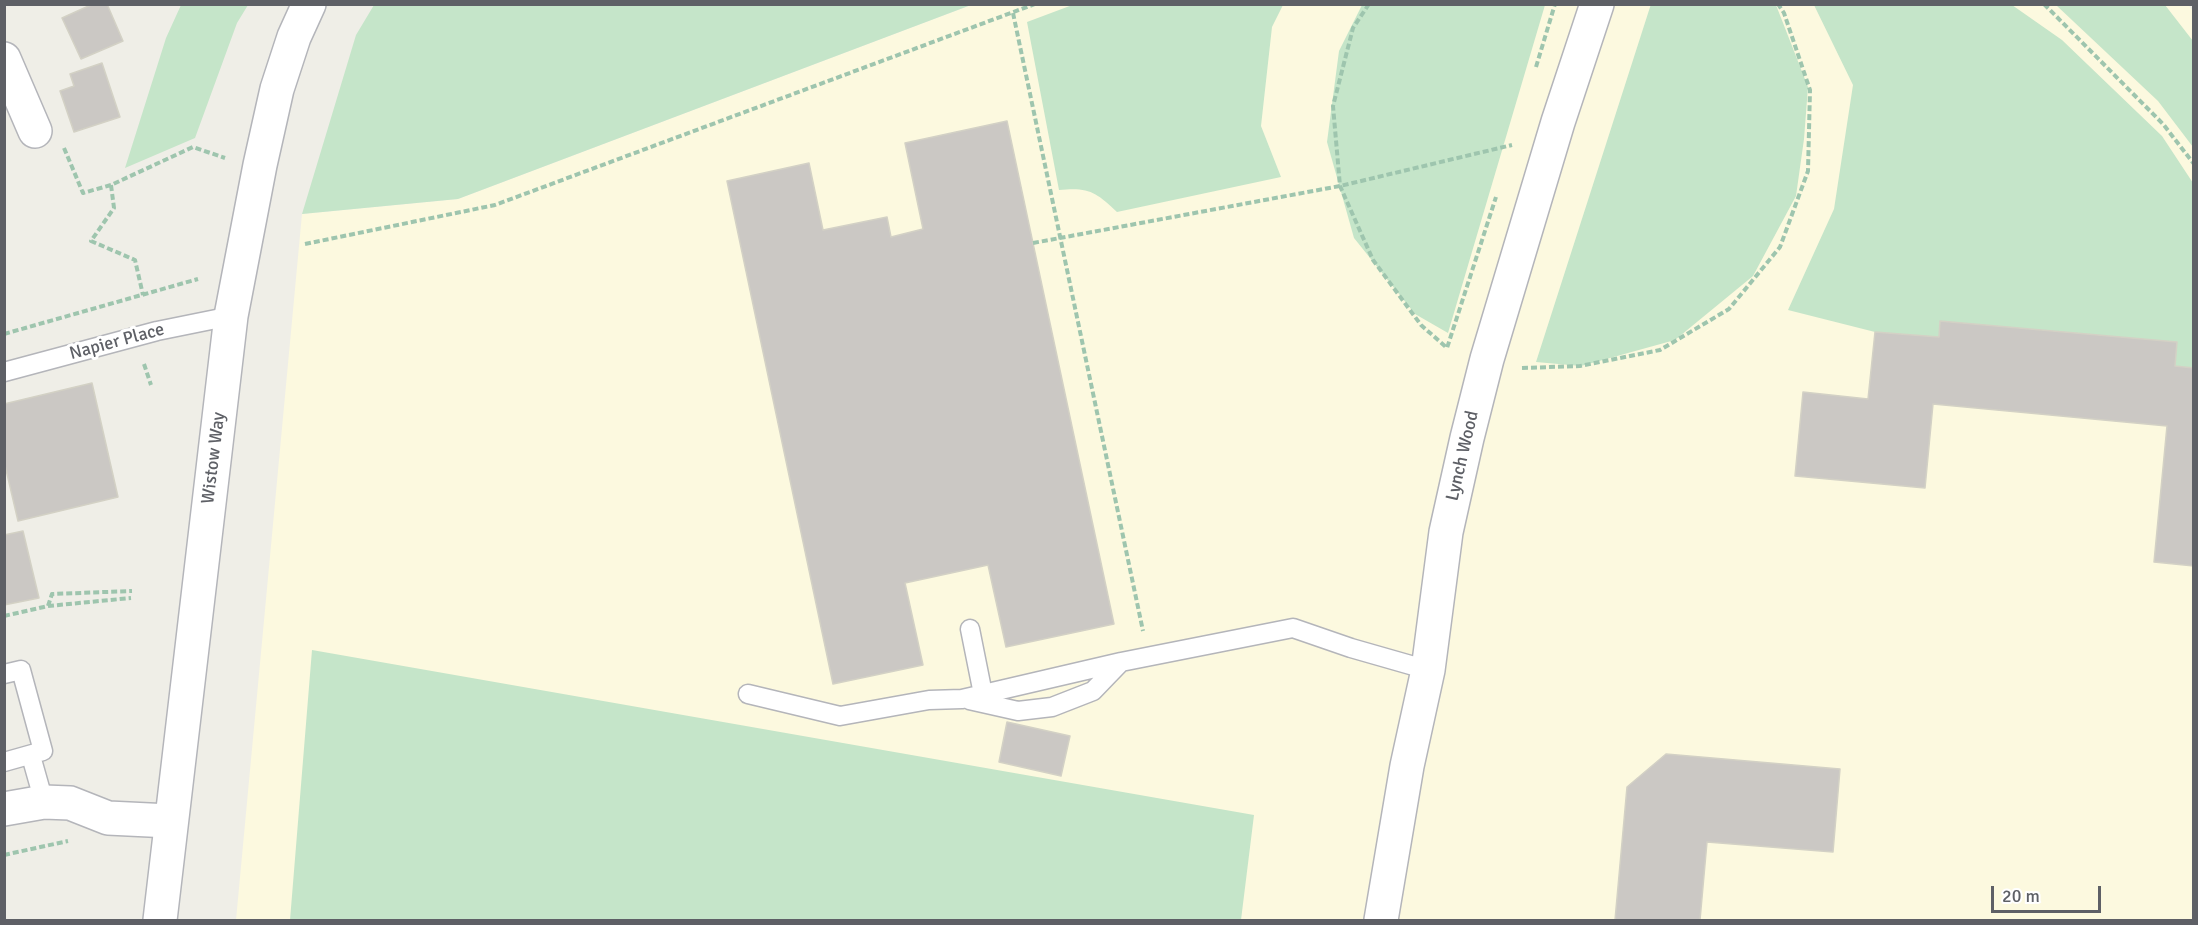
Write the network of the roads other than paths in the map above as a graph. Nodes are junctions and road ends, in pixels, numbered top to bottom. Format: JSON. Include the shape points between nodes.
{"nodes":[{"id":1,"x":309,"y":4,"type":"edge"},
{"id":2,"x":1597,"y":4,"type":"edge"},
{"id":3,"x":4,"y":58,"type":"edge"},
{"id":4,"x":35,"y":131,"type":"road end"},
{"id":5,"x":231,"y":316,"type":"junction"},
{"id":6,"x":4,"y":372,"type":"edge"},
{"id":7,"x":970,"y":629,"type":"dead end"},
{"id":8,"x":1121,"y":662,"type":"junction"},
{"id":9,"x":1428,"y":670,"type":"junction"},
{"id":10,"x":4,"y":674,"type":"edge"},
{"id":11,"x":748,"y":694,"type":"dead end"},
{"id":12,"x":983,"y":694,"type":"junction"},
{"id":13,"x":962,"y":699,"type":"junction"},
{"id":14,"x":31,"y":756,"type":"junction"},
{"id":15,"x":4,"y":762,"type":"edge"},
{"id":16,"x":44,"y":802,"type":"junction"},
{"id":17,"x":4,"y":809,"type":"edge"},
{"id":18,"x":170,"y":821,"type":"junction"},
{"id":19,"x":160,"y":921,"type":"edge"},
{"id":20,"x":1381,"y":921,"type":"edge"}],
"edges":[{"from":1,"to":5,"type":"street","name":"Wistow Way","via":[[278,89]]},
{"from":2,"to":9,"type":"street","name":"Lynch Wood","via":[[1487,359],[1446,532]]},
{"from":3,"to":4,"type":"street"},
{"from":5,"to":6,"type":"lane","name":"Napier Place","via":[[157,331]]},
{"from":5,"to":18,"type":"street","name":"Wistow Way"},
{"from":7,"to":12,"type":"lane"},
{"from":8,"to":9,"type":"lane","via":[[1293,628]]},
{"from":8,"to":12,"type":"lane"},
{"from":8,"to":13,"type":"lane","via":[[1093,691],[1052,706],[1018,711]]},
{"from":9,"to":20,"type":"street","name":"Lynch Wood"},
{"from":10,"to":14,"type":"lane","via":[[21,670],[43,751]]},
{"from":11,"to":13,"type":"lane","via":[[840,716],[929,700]]},
{"from":12,"to":13,"type":"lane"},
{"from":14,"to":15,"type":"lane"},
{"from":14,"to":16,"type":"lane"},
{"from":16,"to":17,"type":"street"},
{"from":16,"to":18,"type":"street","via":[[70,803],[108,818]]},
{"from":18,"to":19,"type":"street","name":"Wistow Way"}]}
